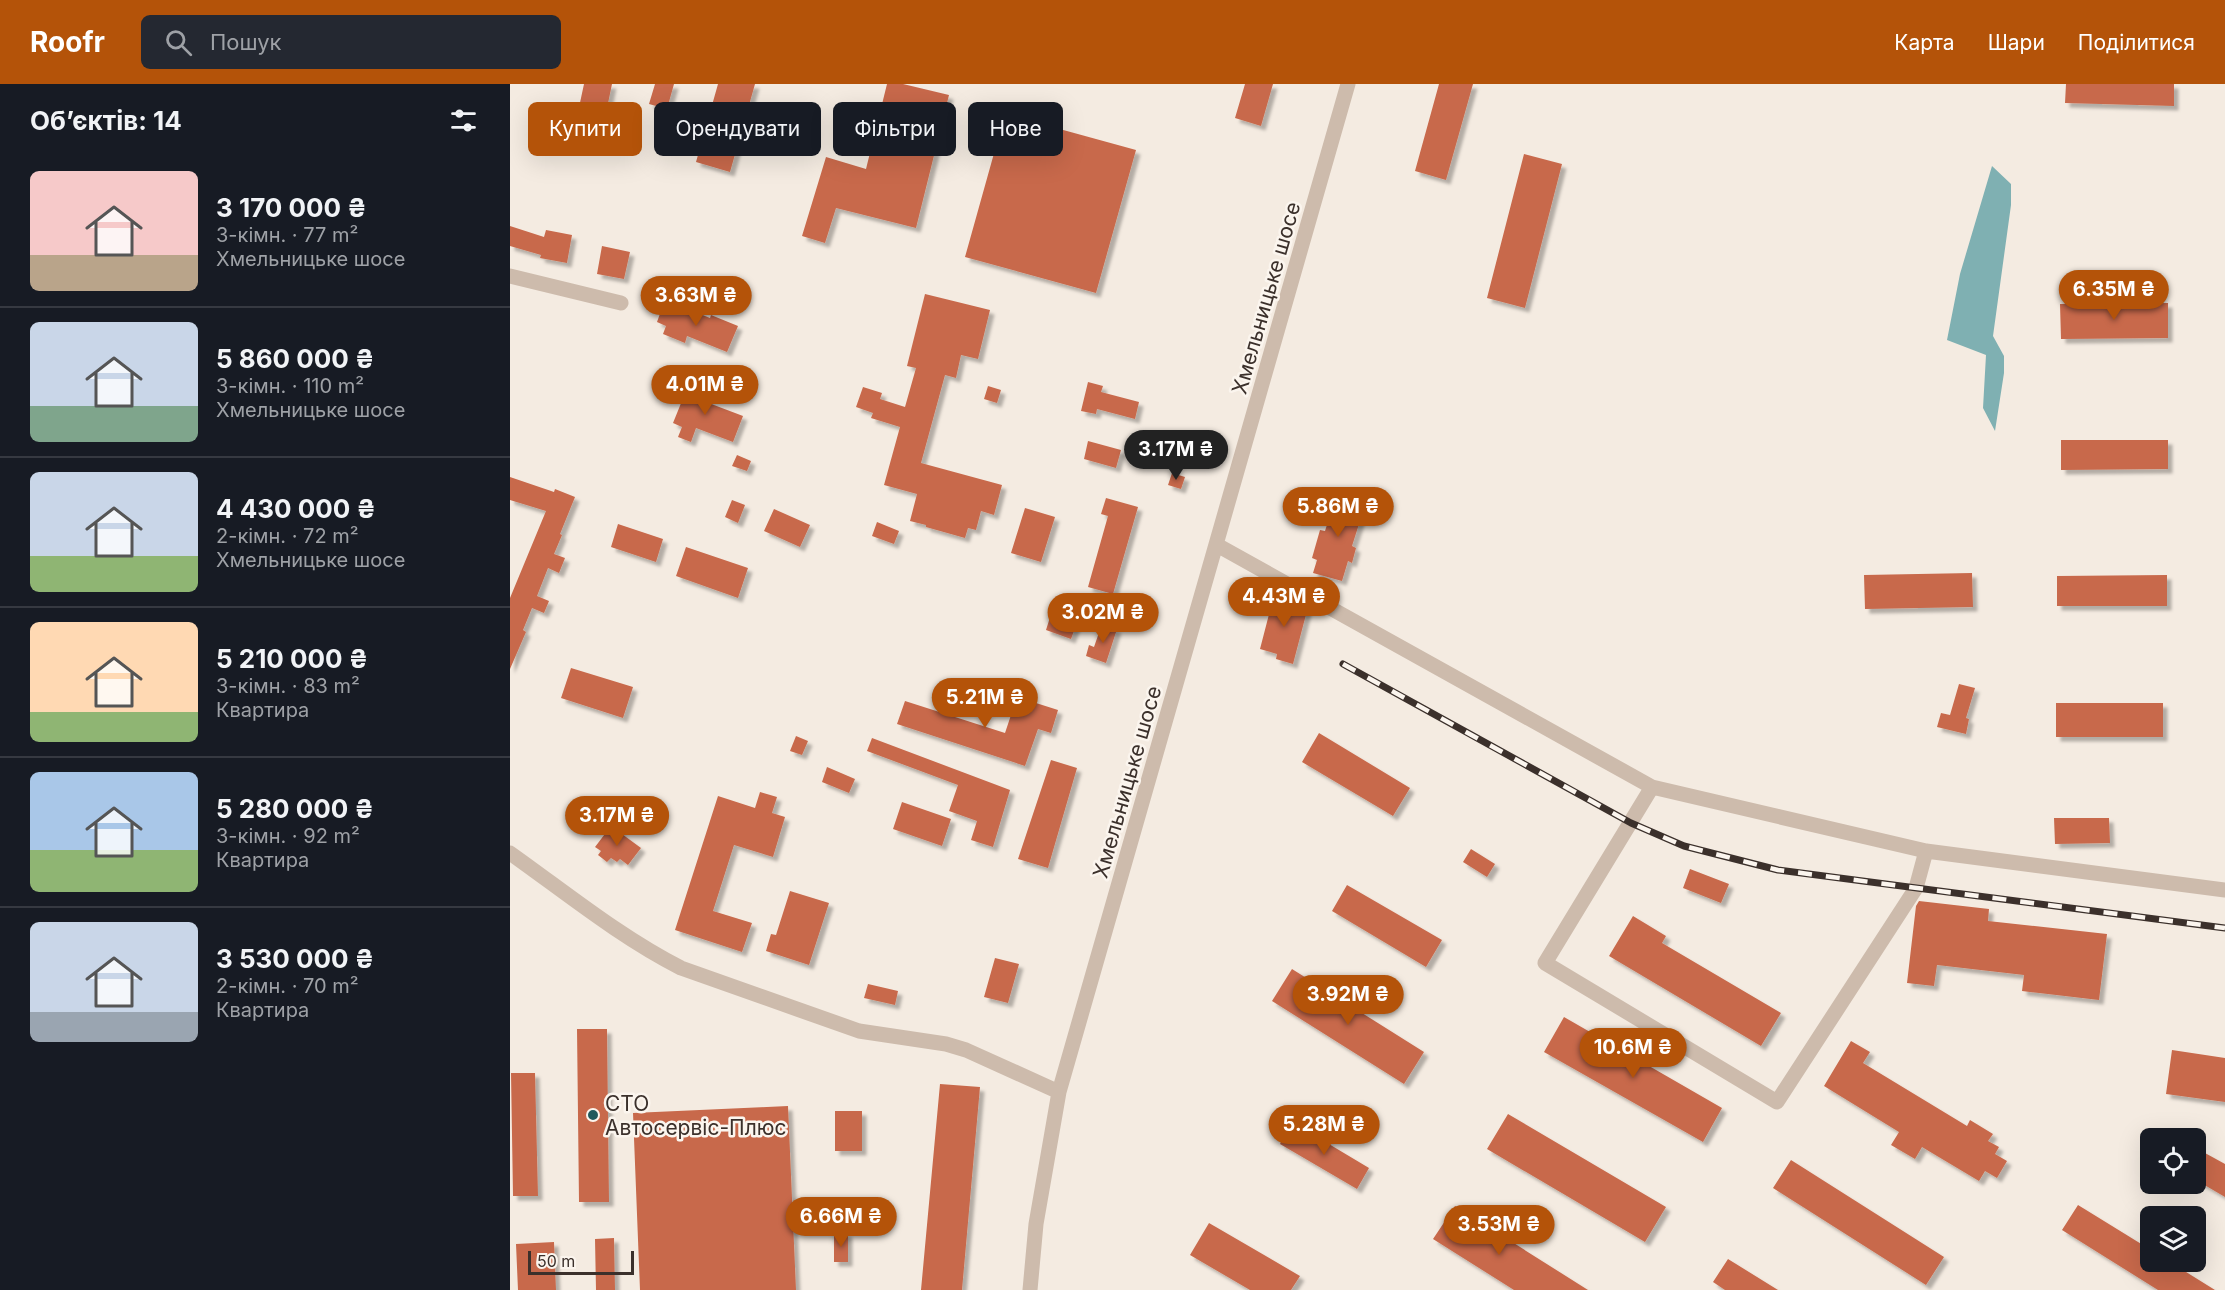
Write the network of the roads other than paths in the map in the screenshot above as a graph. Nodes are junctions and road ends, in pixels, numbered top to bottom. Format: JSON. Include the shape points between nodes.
{"nodes":[{"id":1,"x":1348,"y":84,"type":"edge"},
{"id":2,"x":510,"y":276,"type":"edge"},
{"id":3,"x":621,"y":303,"type":"dead end"},
{"id":4,"x":1217,"y":545,"type":"junction"},
{"id":5,"x":1652,"y":787,"type":"junction"},
{"id":6,"x":1926,"y":851,"type":"junction"},
{"id":7,"x":510,"y":853,"type":"edge"},
{"id":8,"x":2225,"y":890,"type":"edge"},
{"id":9,"x":1059,"y":1092,"type":"junction"},
{"id":10,"x":1030,"y":1290,"type":"edge"}],
"edges":[{"from":1,"to":4,"type":"street","name":"Хмельницьке шосе"},
{"from":2,"to":3,"type":"street"},
{"from":4,"to":5,"type":"street"},
{"from":4,"to":9,"type":"street","name":"Хмельницьке шосе"},
{"from":5,"to":6,"type":"street"},
{"from":5,"to":6,"type":"street","via":[[1545,963],[1777,1102],[1916,888]]},
{"from":6,"to":8,"type":"street"},
{"from":7,"to":9,"type":"street","via":[[681,968],[859,1031],[956,1047]]},
{"from":9,"to":10,"type":"street","name":"Хмельницьке шосе","via":[[1036,1224]]}]}
